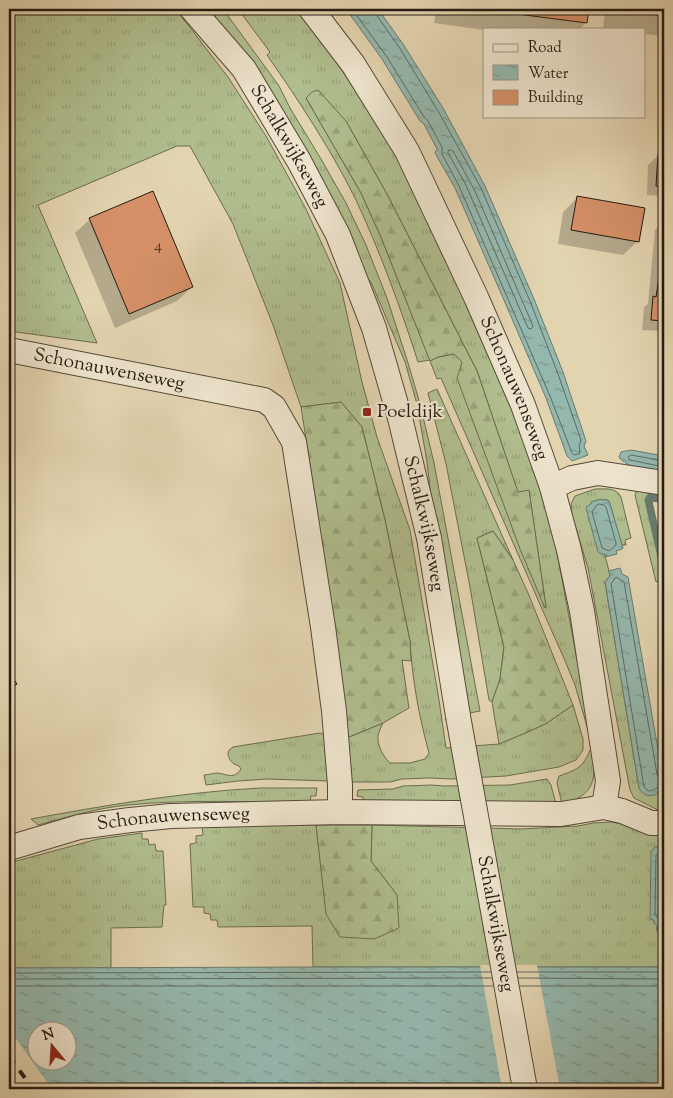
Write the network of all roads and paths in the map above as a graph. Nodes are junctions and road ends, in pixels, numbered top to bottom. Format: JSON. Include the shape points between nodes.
{"nodes":[{"id":1,"x":192,"y":9,"type":"edge"},
{"id":2,"x":311,"y":9,"type":"edge"},
{"id":3,"x":9,"y":350,"type":"edge"},
{"id":4,"x":664,"y":483,"type":"edge"},
{"id":5,"x":552,"y":487,"type":"junction"},
{"id":6,"x":604,"y":807,"type":"junction"},
{"id":7,"x":340,"y":812,"type":"junction"},
{"id":8,"x":664,"y":823,"type":"edge"},
{"id":9,"x":9,"y":848,"type":"edge"},
{"id":10,"x":525,"y":1089,"type":"edge"}],
"edges":[{"from":1,"to":10,"type":"street","name":"Schalkwijkseweg","bridge":true,"via":[[244,69],[299,161],[338,235],[374,328],[429,538]]},
{"from":2,"to":5,"type":"street","name":"Schonauwenseweg","via":[[353,64],[407,151],[519,396]]},
{"from":3,"to":7,"type":"street","name":"Schonauwenseweg","via":[[264,400],[274,407],[294,442],[334,711]]},
{"from":4,"to":5,"type":"street","via":[[598,473],[572,478]]},
{"from":5,"to":6,"type":"street","name":"Schonauwenseweg","via":[[582,611],[608,781]]},
{"from":6,"to":7,"type":"street","name":"Schonauwenseweg","via":[[561,814]]},
{"from":6,"to":8,"type":"street","name":"Schonauwenseweg","via":[[651,823]]},
{"from":7,"to":9,"type":"street","name":"Schonauwenseweg","via":[[130,820],[80,827]]}]}
